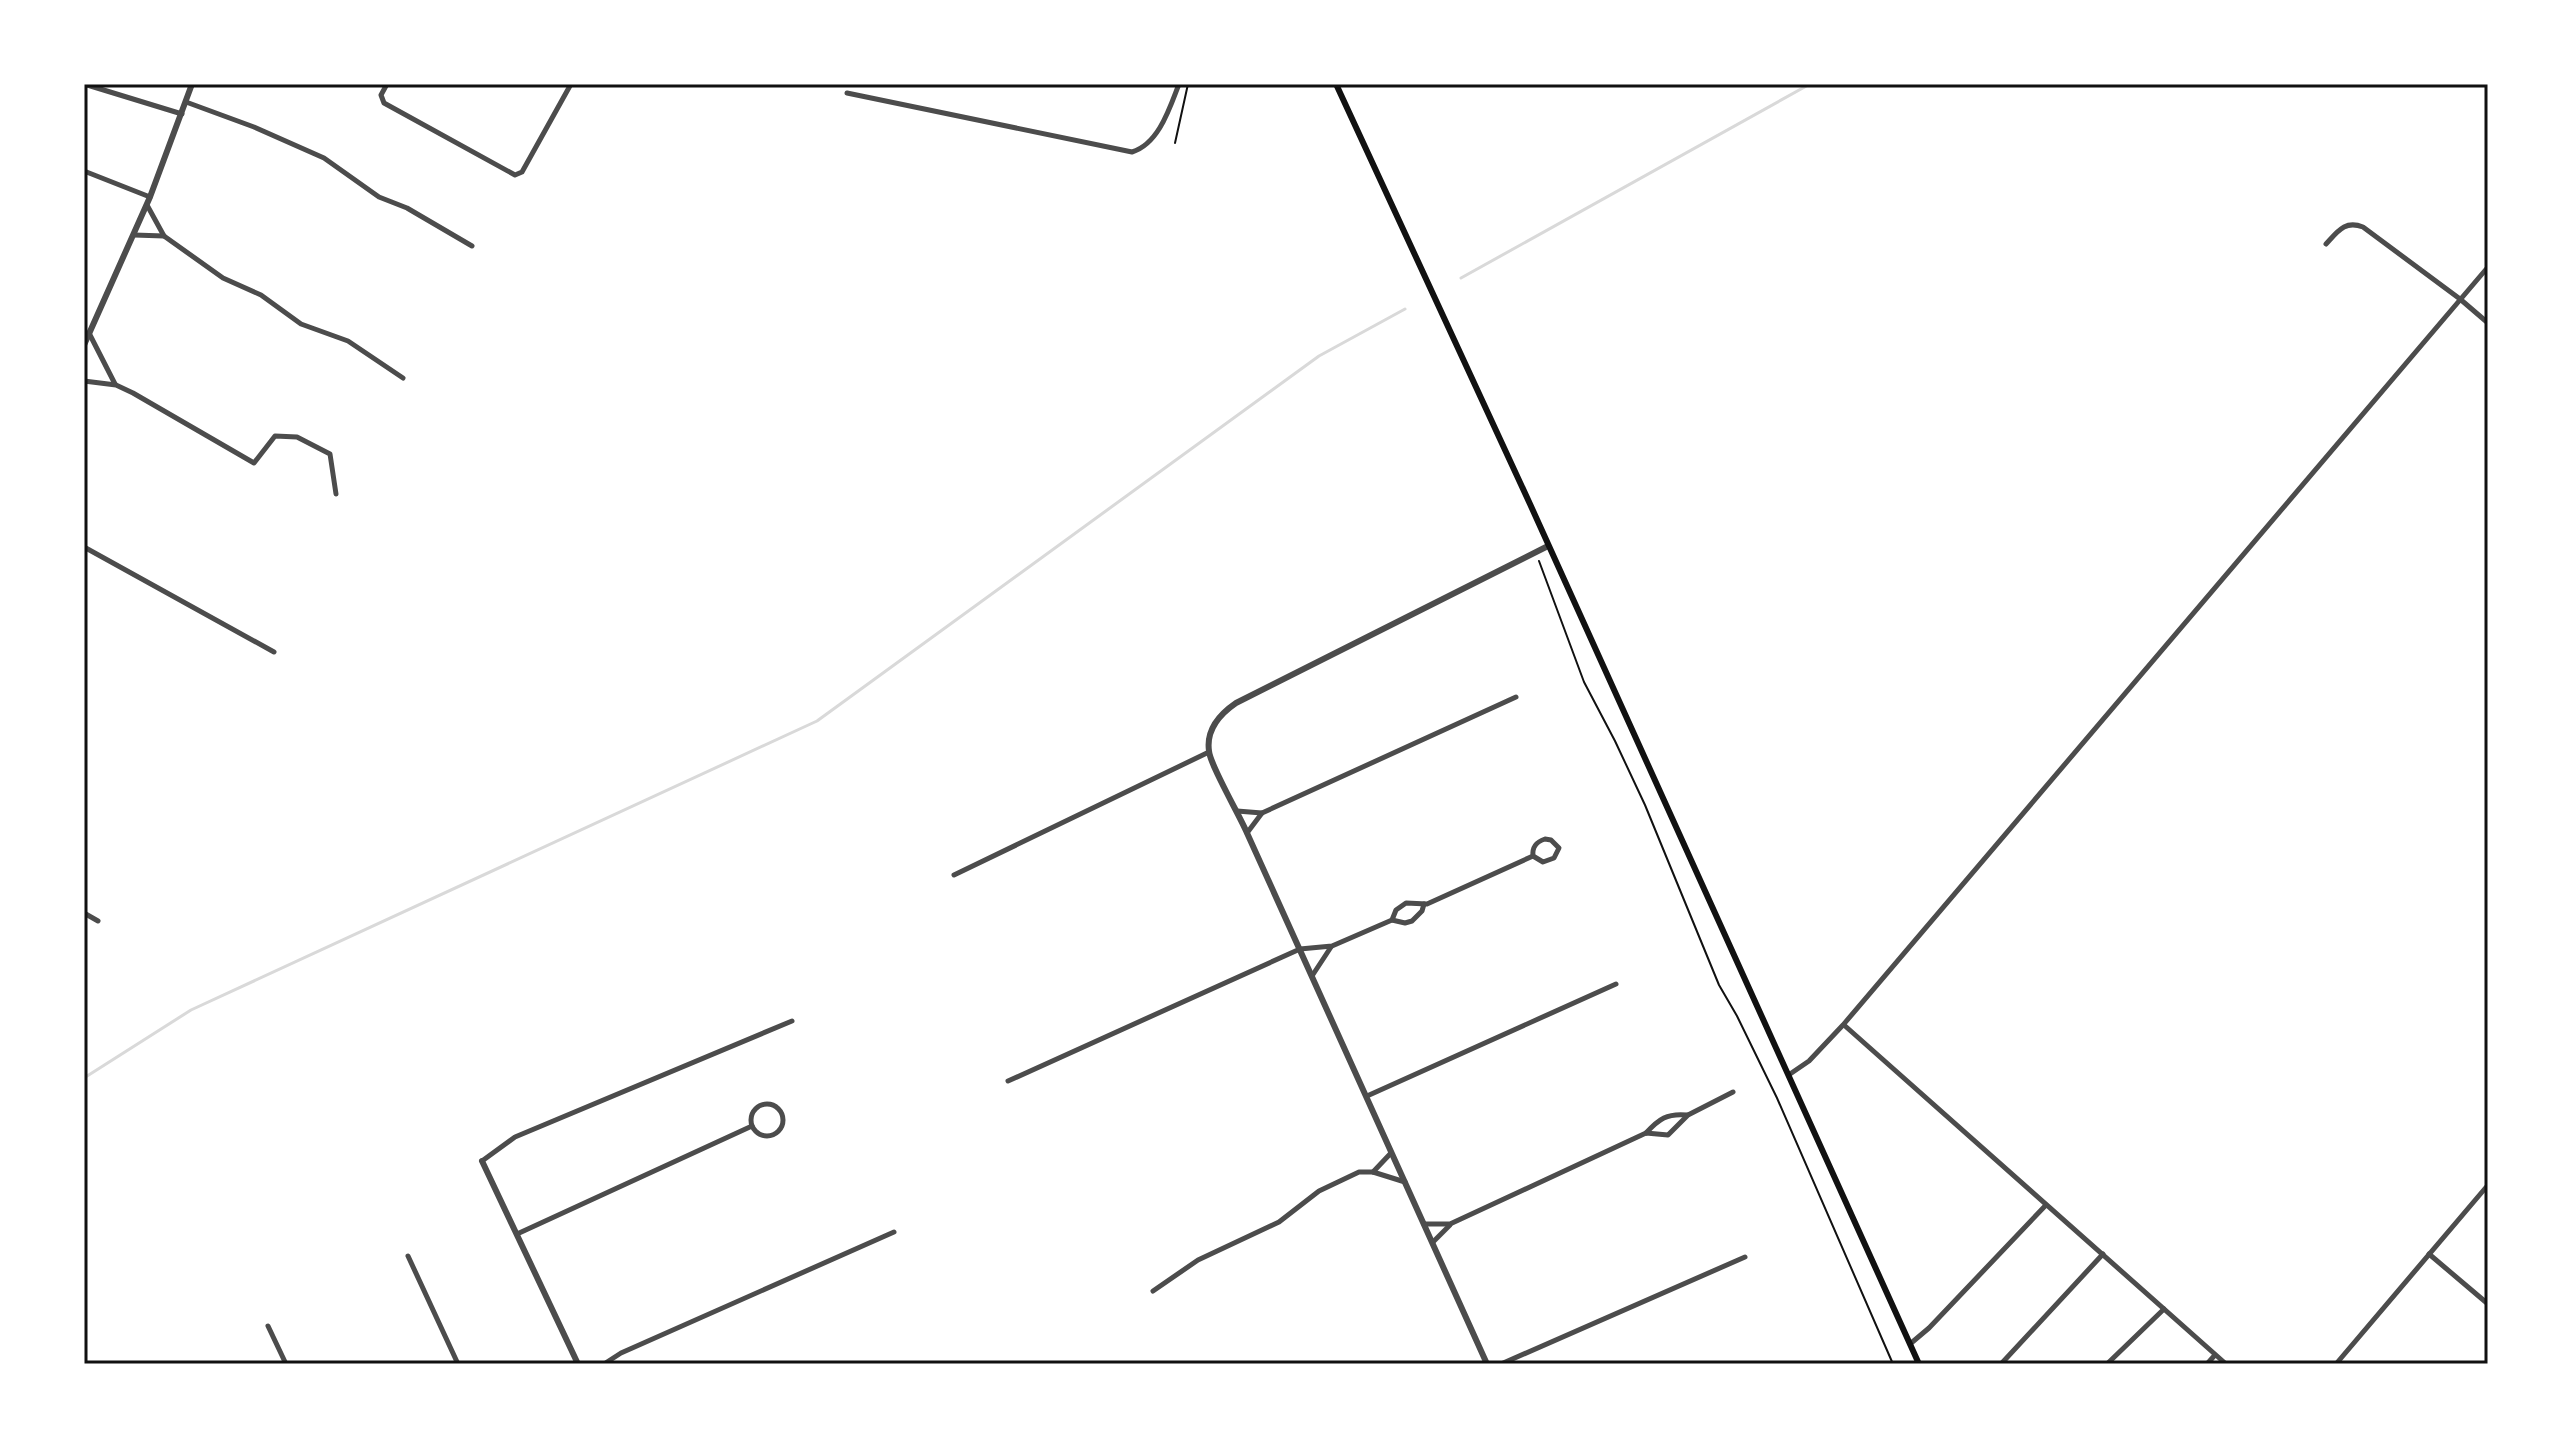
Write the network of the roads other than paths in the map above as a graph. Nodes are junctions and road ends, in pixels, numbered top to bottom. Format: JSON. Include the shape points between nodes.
{"nodes":[{"id":1,"x":84,"y":84,"type":"edge"},
{"id":2,"x":192,"y":84,"type":"edge"},
{"id":3,"x":387,"y":84,"type":"edge"},
{"id":4,"x":571,"y":84,"type":"edge"},
{"id":5,"x":1179,"y":84,"type":"edge"},
{"id":6,"x":1336,"y":84,"type":"edge"},
{"id":7,"x":847,"y":93,"type":"dead end"},
{"id":8,"x":186,"y":102,"type":"junction"},
{"id":9,"x":182,"y":114,"type":"junction"},
{"id":10,"x":84,"y":171,"type":"edge"},
{"id":11,"x":150,"y":197,"type":"junction"},
{"id":12,"x":147,"y":205,"type":"junction"},
{"id":13,"x":134,"y":235,"type":"junction"},
{"id":14,"x":164,"y":236,"type":"junction"},
{"id":15,"x":2326,"y":244,"type":"dead end"},
{"id":16,"x":472,"y":246,"type":"dead end"},
{"id":17,"x":2488,"y":267,"type":"edge"},
{"id":18,"x":2460,"y":299,"type":"junction"},
{"id":19,"x":2488,"y":323,"type":"edge"},
{"id":20,"x":89,"y":333,"type":"junction"},
{"id":21,"x":84,"y":345,"type":"edge"},
{"id":22,"x":403,"y":378,"type":"dead end"},
{"id":23,"x":84,"y":381,"type":"edge"},
{"id":24,"x":116,"y":385,"type":"junction"},
{"id":25,"x":336,"y":494,"type":"dead end"},
{"id":26,"x":1548,"y":546,"type":"junction"},
{"id":27,"x":84,"y":547,"type":"edge"},
{"id":28,"x":274,"y":652,"type":"dead end"},
{"id":29,"x":1516,"y":697,"type":"dead end"},
{"id":30,"x":1209,"y":752,"type":"junction"},
{"id":31,"x":1237,"y":811,"type":"junction"},
{"id":32,"x":1262,"y":813,"type":"junction"},
{"id":33,"x":1247,"y":833,"type":"junction"},
{"id":34,"x":1533,"y":856,"type":"junction"},
{"id":35,"x":954,"y":875,"type":"dead end"},
{"id":36,"x":1424,"y":904,"type":"junction"},
{"id":37,"x":84,"y":913,"type":"edge"},
{"id":38,"x":1392,"y":920,"type":"junction"},
{"id":39,"x":98,"y":921,"type":"dead end"},
{"id":40,"x":1332,"y":946,"type":"junction"},
{"id":41,"x":1300,"y":949,"type":"junction"},
{"id":42,"x":1312,"y":976,"type":"junction"},
{"id":43,"x":1616,"y":984,"type":"dead end"},
{"id":44,"x":792,"y":1021,"type":"dead end"},
{"id":45,"x":1843,"y":1025,"type":"junction"},
{"id":46,"x":1790,"y":1074,"type":"junction"},
{"id":47,"x":1008,"y":1081,"type":"dead end"},
{"id":48,"x":1733,"y":1092,"type":"dead end"},
{"id":49,"x":1367,"y":1096,"type":"junction"},
{"id":50,"x":1688,"y":1115,"type":"junction"},
{"id":51,"x":752,"y":1126,"type":"junction"},
{"id":52,"x":1646,"y":1133,"type":"junction"},
{"id":53,"x":1391,"y":1153,"type":"junction"},
{"id":54,"x":482,"y":1161,"type":"joint"},
{"id":55,"x":1373,"y":1172,"type":"junction"},
{"id":56,"x":1405,"y":1182,"type":"junction"},
{"id":57,"x":2488,"y":1185,"type":"edge"},
{"id":58,"x":2046,"y":1205,"type":"junction"},
{"id":59,"x":1424,"y":1224,"type":"junction"},
{"id":60,"x":1450,"y":1224,"type":"junction"},
{"id":61,"x":894,"y":1232,"type":"dead end"},
{"id":62,"x":517,"y":1234,"type":"junction"},
{"id":63,"x":1433,"y":1242,"type":"junction"},
{"id":64,"x":2103,"y":1254,"type":"junction"},
{"id":65,"x":2429,"y":1254,"type":"junction"},
{"id":66,"x":408,"y":1256,"type":"dead end"},
{"id":67,"x":1745,"y":1257,"type":"dead end"},
{"id":68,"x":1153,"y":1291,"type":"dead end"},
{"id":69,"x":2488,"y":1304,"type":"edge"},
{"id":70,"x":2164,"y":1309,"type":"junction"},
{"id":71,"x":268,"y":1326,"type":"dead end"},
{"id":72,"x":1910,"y":1344,"type":"junction"},
{"id":73,"x":2215,"y":1355,"type":"junction"},
{"id":74,"x":1919,"y":1362,"type":"edge"},
{"id":75,"x":286,"y":1364,"type":"edge"},
{"id":76,"x":458,"y":1364,"type":"edge"},
{"id":77,"x":578,"y":1364,"type":"edge"},
{"id":78,"x":604,"y":1364,"type":"edge"},
{"id":79,"x":1487,"y":1364,"type":"edge"},
{"id":80,"x":1501,"y":1364,"type":"edge"},
{"id":81,"x":2001,"y":1364,"type":"edge"},
{"id":82,"x":2107,"y":1364,"type":"edge"},
{"id":83,"x":2207,"y":1364,"type":"edge"},
{"id":84,"x":2226,"y":1364,"type":"edge"},
{"id":85,"x":2336,"y":1364,"type":"edge"}],
"edges":[{"from":1,"to":9,"type":"street"},
{"from":2,"to":8,"type":"street"},
{"from":3,"to":4,"type":"street","via":[[381,95],[384,103],[515,175],[522,172]]},
{"from":5,"to":7,"type":"street","via":[[1155,134],[1132,152]]},
{"from":6,"to":26,"type":"main road"},
{"from":8,"to":9,"type":"street"},
{"from":8,"to":16,"type":"street","via":[[324,158],[379,197]]},
{"from":9,"to":11,"type":"street"},
{"from":10,"to":11,"type":"street"},
{"from":11,"to":12,"type":"street"},
{"from":12,"to":13,"type":"street"},
{"from":12,"to":14,"type":"street"},
{"from":13,"to":14,"type":"street"},
{"from":13,"to":20,"type":"street"},
{"from":14,"to":22,"type":"street","via":[[223,278],[250,289],[301,324],[348,341]]},
{"from":15,"to":18,"type":"street","via":[[2344,225],[2354,223]]},
{"from":17,"to":18,"type":"street"},
{"from":18,"to":19,"type":"street"},
{"from":18,"to":45,"type":"street"},
{"from":20,"to":21,"type":"street"},
{"from":20,"to":24,"type":"street"},
{"from":23,"to":24,"type":"street"},
{"from":24,"to":25,"type":"street","via":[[254,463],[275,436],[297,437],[330,454]]},
{"from":26,"to":30,"type":"street","via":[[1236,703],[1216,721]]},
{"from":26,"to":46,"type":"main road"},
{"from":27,"to":28,"type":"street"},
{"from":29,"to":32,"type":"street"},
{"from":30,"to":31,"type":"street"},
{"from":30,"to":35,"type":"street"},
{"from":31,"to":32,"type":"street"},
{"from":31,"to":33,"type":"street"},
{"from":32,"to":33,"type":"street"},
{"from":33,"to":41,"type":"street"},
{"from":34,"to":34,"type":"street","via":[[1549,861],[1559,848],[1545,839],[1535,845]]},
{"from":34,"to":36,"type":"street"},
{"from":36,"to":38,"type":"street","via":[[1401,906]]},
{"from":36,"to":38,"type":"street","via":[[1412,921]]},
{"from":37,"to":39,"type":"street"},
{"from":38,"to":40,"type":"street"},
{"from":40,"to":41,"type":"street"},
{"from":40,"to":42,"type":"street"},
{"from":41,"to":42,"type":"street"},
{"from":41,"to":47,"type":"street"},
{"from":42,"to":49,"type":"street"},
{"from":43,"to":49,"type":"street"},
{"from":44,"to":54,"type":"street","via":[[515,1137]]},
{"from":45,"to":46,"type":"street"},
{"from":45,"to":58,"type":"street"},
{"from":46,"to":72,"type":"main road"},
{"from":48,"to":50,"type":"street"},
{"from":49,"to":53,"type":"street"},
{"from":50,"to":52,"type":"street","via":[[1666,1116]]},
{"from":50,"to":52,"type":"street","via":[[1668,1135]]},
{"from":51,"to":51,"type":"street","via":[[763,1136],[773,1135],[781,1129],[782,1114],[775,1107],[761,1106],[753,1112]]},
{"from":51,"to":62,"type":"street"},
{"from":52,"to":60,"type":"street"},
{"from":53,"to":55,"type":"street"},
{"from":53,"to":56,"type":"street"},
{"from":54,"to":62,"type":"street"},
{"from":55,"to":56,"type":"street"},
{"from":55,"to":68,"type":"street","via":[[1359,1172],[1319,1191],[1279,1222],[1198,1260]]},
{"from":56,"to":59,"type":"street"},
{"from":57,"to":65,"type":"street"},
{"from":58,"to":64,"type":"street"},
{"from":58,"to":72,"type":"street"},
{"from":59,"to":60,"type":"street"},
{"from":59,"to":63,"type":"street"},
{"from":60,"to":63,"type":"street"},
{"from":61,"to":78,"type":"street"},
{"from":62,"to":77,"type":"street"},
{"from":63,"to":79,"type":"street"},
{"from":64,"to":70,"type":"street"},
{"from":64,"to":81,"type":"street"},
{"from":65,"to":69,"type":"street"},
{"from":65,"to":85,"type":"street"},
{"from":66,"to":76,"type":"street"},
{"from":67,"to":80,"type":"street"},
{"from":70,"to":73,"type":"street"},
{"from":70,"to":82,"type":"street"},
{"from":71,"to":75,"type":"street"},
{"from":72,"to":74,"type":"main road"},
{"from":73,"to":83,"type":"street"},
{"from":73,"to":84,"type":"street"}]}
